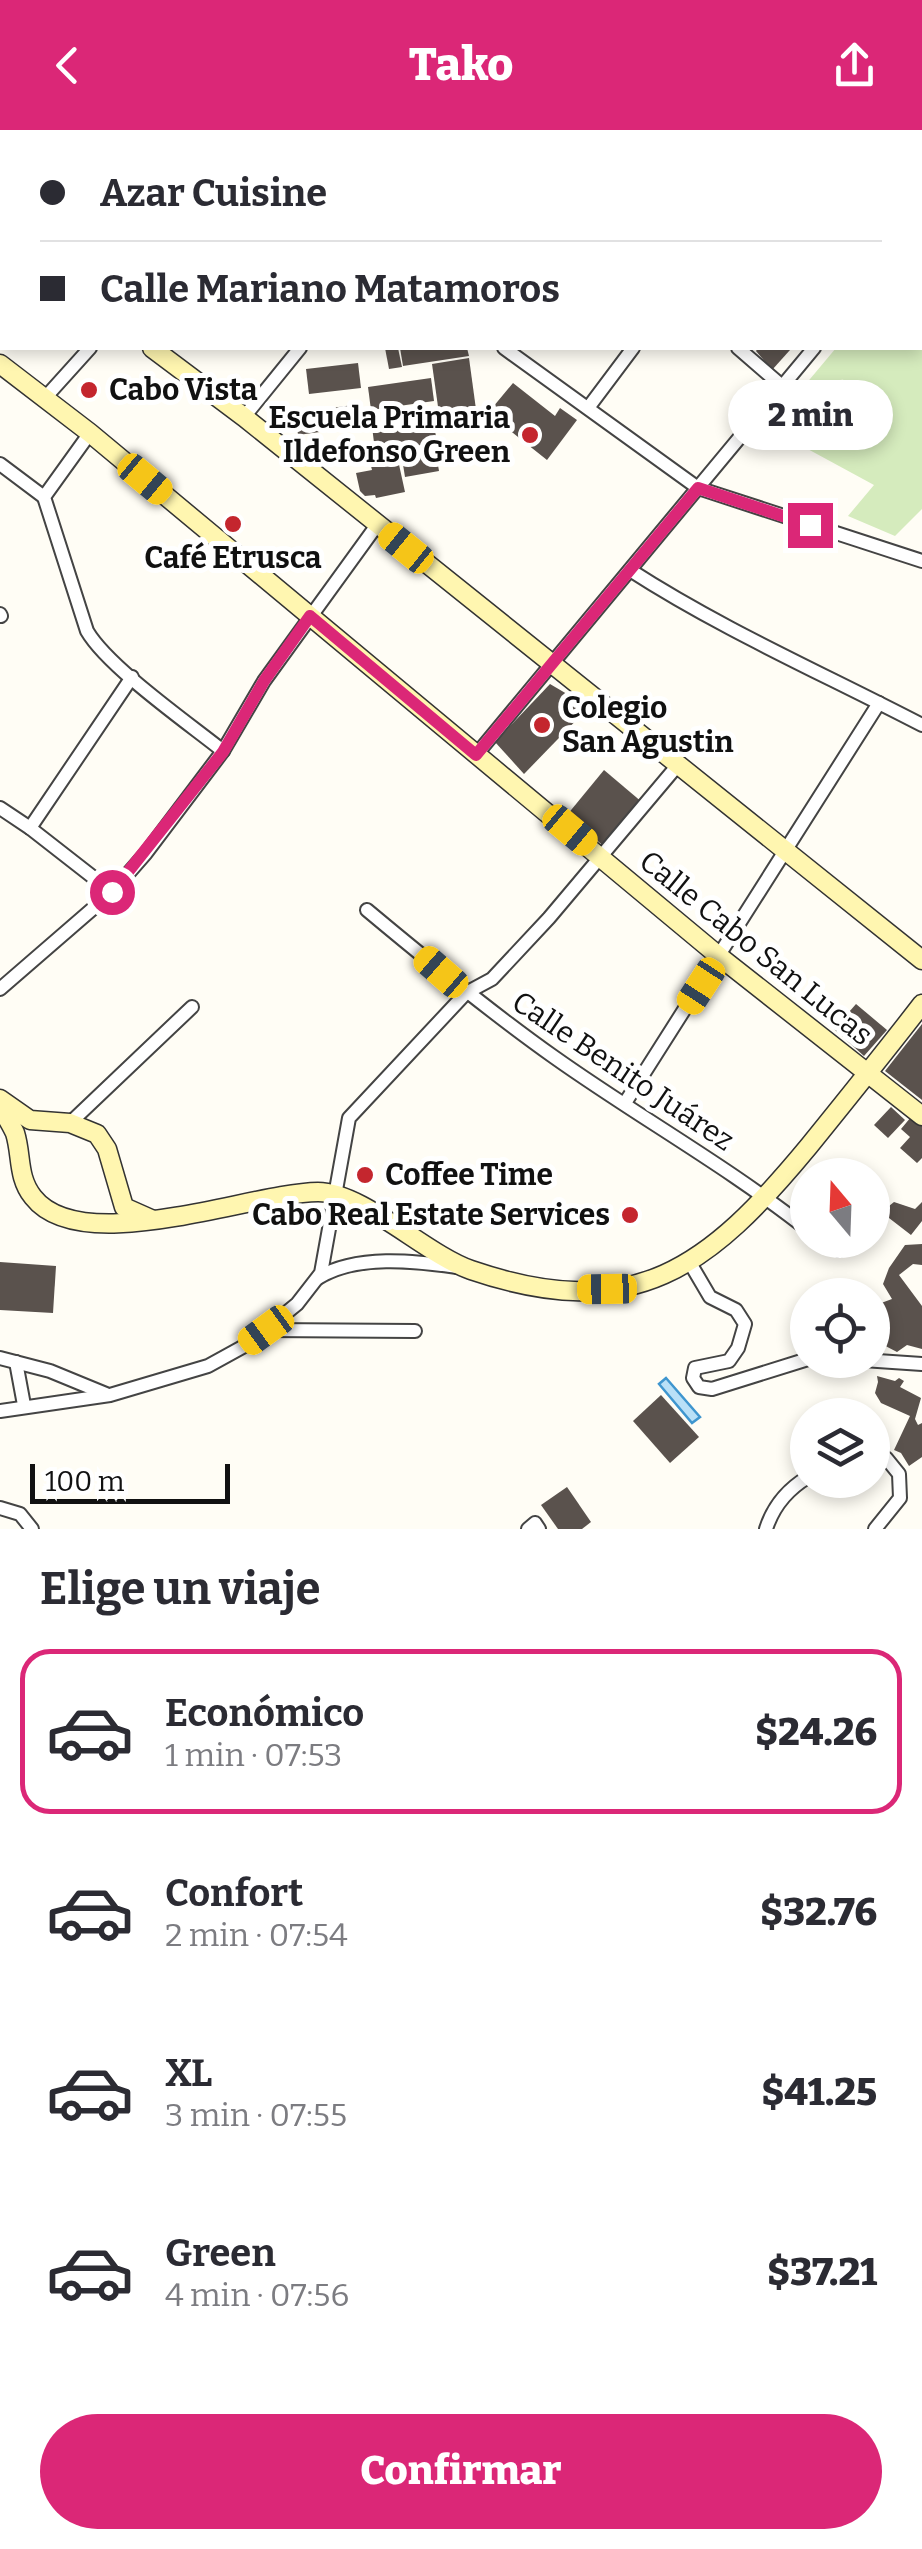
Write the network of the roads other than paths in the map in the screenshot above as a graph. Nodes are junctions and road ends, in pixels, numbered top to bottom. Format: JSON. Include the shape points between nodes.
{"nodes":[{"id":1,"x":88,"y":350,"type":"edge"},
{"id":2,"x":155,"y":350,"type":"edge"},
{"id":3,"x":298,"y":350,"type":"edge"},
{"id":4,"x":507,"y":350,"type":"edge"},
{"id":5,"x":632,"y":350,"type":"edge"},
{"id":6,"x":740,"y":350,"type":"edge"},
{"id":7,"x":812,"y":350,"type":"edge"},
{"id":8,"x":0,"y":364,"type":"edge"},
{"id":9,"x":782,"y":386,"type":"junction"},
{"id":10,"x":44,"y":399,"type":"junction"},
{"id":11,"x":588,"y":408,"type":"junction"},
{"id":12,"x":244,"y":417,"type":"junction"},
{"id":13,"x":90,"y":433,"type":"junction"},
{"id":14,"x":0,"y":464,"type":"edge"},
{"id":15,"x":698,"y":488,"type":"junction"},
{"id":16,"x":44,"y":498,"type":"junction"},
{"id":17,"x":376,"y":524,"type":"junction"},
{"id":18,"x":922,"y":562,"type":"edge"},
{"id":19,"x":630,"y":570,"type":"junction"},
{"id":20,"x":310,"y":616,"type":"junction"},
{"id":21,"x":550,"y":666,"type":"junction"},
{"id":22,"x":132,"y":677,"type":"junction"},
{"id":23,"x":879,"y":703,"type":"junction"},
{"id":24,"x":922,"y":725,"type":"edge"},
{"id":25,"x":223,"y":752,"type":"junction"},
{"id":26,"x":476,"y":755,"type":"junction"},
{"id":27,"x":677,"y":766,"type":"junction"},
{"id":28,"x":2,"y":812,"type":"edge"},
{"id":29,"x":30,"y":828,"type":"junction"},
{"id":30,"x":787,"y":850,"type":"junction"},
{"id":31,"x":601,"y":856,"type":"junction"},
{"id":32,"x":112,"y":892,"type":"junction"},
{"id":33,"x":367,"y":910,"type":"dead end"},
{"id":34,"x":720,"y":957,"type":"junction"},
{"id":35,"x":922,"y":960,"type":"edge"},
{"id":36,"x":0,"y":990,"type":"edge"},
{"id":37,"x":466,"y":993,"type":"junction"},
{"id":38,"x":922,"y":1004,"type":"edge"},
{"id":39,"x":192,"y":1008,"type":"dead end"},
{"id":40,"x":868,"y":1074,"type":"junction"},
{"id":41,"x":0,"y":1102,"type":"edge"},
{"id":42,"x":624,"y":1103,"type":"junction"},
{"id":43,"x":922,"y":1116,"type":"edge"},
{"id":44,"x":70,"y":1123,"type":"junction"},
{"id":45,"x":334,"y":1193,"type":"junction"},
{"id":46,"x":766,"y":1197,"type":"junction"},
{"id":47,"x":790,"y":1216,"type":"edge"},
{"id":48,"x":151,"y":1220,"type":"junction"},
{"id":49,"x":690,"y":1263,"type":"junction"},
{"id":50,"x":467,"y":1268,"type":"junction"},
{"id":51,"x":318,"y":1278,"type":"junction"},
{"id":52,"x":266,"y":1330,"type":"junction"},
{"id":53,"x":415,"y":1331,"type":"dead end"},
{"id":54,"x":0,"y":1358,"type":"edge"},
{"id":55,"x":16,"y":1362,"type":"junction"},
{"id":56,"x":790,"y":1362,"type":"edge"},
{"id":57,"x":890,"y":1362,"type":"edge"},
{"id":58,"x":922,"y":1364,"type":"edge"},
{"id":59,"x":110,"y":1396,"type":"junction"},
{"id":60,"x":24,"y":1406,"type":"junction"},
{"id":61,"x":0,"y":1411,"type":"edge"},
{"id":62,"x":890,"y":1463,"type":"edge"},
{"id":63,"x":790,"y":1490,"type":"edge"},
{"id":64,"x":0,"y":1508,"type":"edge"},
{"id":65,"x":32,"y":1529,"type":"edge"},
{"id":66,"x":528,"y":1529,"type":"edge"},
{"id":67,"x":539,"y":1529,"type":"edge"},
{"id":68,"x":766,"y":1529,"type":"edge"},
{"id":69,"x":875,"y":1529,"type":"edge"}],
"edges":[{"from":1,"to":10,"type":"street"},
{"from":2,"to":12,"type":"main road"},
{"from":3,"to":12,"type":"street"},
{"from":4,"to":11,"type":"street"},
{"from":5,"to":11,"type":"street"},
{"from":6,"to":9,"type":"street"},
{"from":7,"to":9,"type":"street"},
{"from":8,"to":10,"type":"main road","name":"Calle Cabo San Lucas"},
{"from":9,"to":15,"type":"street"},
{"from":10,"to":13,"type":"main road","name":"Calle Cabo San Lucas"},
{"from":11,"to":15,"type":"street"},
{"from":12,"to":17,"type":"main road"},
{"from":13,"to":16,"type":"street"},
{"from":13,"to":20,"type":"main road","name":"Calle Cabo San Lucas"},
{"from":14,"to":16,"type":"street"},
{"from":15,"to":18,"type":"street"},
{"from":15,"to":19,"type":"street"},
{"from":16,"to":22,"type":"street","via":[[88,631]]},
{"from":17,"to":20,"type":"street"},
{"from":17,"to":21,"type":"main road"},
{"from":19,"to":21,"type":"street"},
{"from":19,"to":23,"type":"street","via":[[754,643]]},
{"from":20,"to":25,"type":"street"},
{"from":20,"to":26,"type":"main road","name":"Calle Cabo San Lucas"},
{"from":21,"to":26,"type":"street"},
{"from":21,"to":27,"type":"main road"},
{"from":22,"to":25,"type":"street"},
{"from":22,"to":29,"type":"street"},
{"from":23,"to":24,"type":"street"},
{"from":23,"to":30,"type":"street"},
{"from":25,"to":32,"type":"street"},
{"from":26,"to":31,"type":"main road","name":"Calle Cabo San Lucas"},
{"from":27,"to":30,"type":"main road"},
{"from":27,"to":31,"type":"street"},
{"from":28,"to":29,"type":"street"},
{"from":29,"to":32,"type":"street"},
{"from":30,"to":34,"type":"street"},
{"from":30,"to":35,"type":"main road"},
{"from":31,"to":34,"type":"main road","name":"Calle Cabo San Lucas"},
{"from":31,"to":37,"type":"street","via":[[492,979]]},
{"from":32,"to":36,"type":"street"},
{"from":33,"to":37,"type":"street","name":"Calle Benito Juárez"},
{"from":34,"to":40,"type":"main road","name":"Calle Cabo San Lucas"},
{"from":34,"to":42,"type":"street"},
{"from":37,"to":42,"type":"street","name":"Calle Benito Juárez"},
{"from":37,"to":45,"type":"street","via":[[349,1118]]},
{"from":38,"to":40,"type":"main road"},
{"from":39,"to":44,"type":"street"},
{"from":40,"to":43,"type":"main road","name":"Calle Cabo San Lucas"},
{"from":40,"to":46,"type":"main road"},
{"from":41,"to":44,"type":"main road","via":[[30,1120]]},
{"from":41,"to":48,"type":"main road","via":[[14,1130],[24,1186],[35,1201],[86,1222]]},
{"from":42,"to":46,"type":"street","name":"Calle Benito Juárez"},
{"from":44,"to":48,"type":"main road","via":[[97,1134],[124,1207]]},
{"from":45,"to":48,"type":"main road"},
{"from":45,"to":50,"type":"main road"},
{"from":45,"to":51,"type":"street"},
{"from":46,"to":47,"type":"street","name":"Calle Benito Juárez"},
{"from":46,"to":49,"type":"main road"},
{"from":49,"to":50,"type":"main road","via":[[607,1289],[536,1285]]},
{"from":49,"to":56,"type":"street","via":[[710,1297],[736,1310],[745,1324],[729,1361],[695,1368],[699,1387],[712,1389]]},
{"from":50,"to":51,"type":"street","via":[[360,1264]]},
{"from":51,"to":52,"type":"street"},
{"from":52,"to":53,"type":"street"},
{"from":52,"to":59,"type":"street","via":[[208,1366]]},
{"from":54,"to":55,"type":"street"},
{"from":55,"to":59,"type":"street"},
{"from":55,"to":60,"type":"street"},
{"from":57,"to":58,"type":"street"},
{"from":59,"to":60,"type":"street"},
{"from":60,"to":61,"type":"street"},
{"from":62,"to":69,"type":"street","via":[[899,1474],[900,1498]]},
{"from":63,"to":68,"type":"street"},
{"from":64,"to":65,"type":"street","via":[[20,1514]]},
{"from":66,"to":67,"type":"street","via":[[534,1523]]}]}
